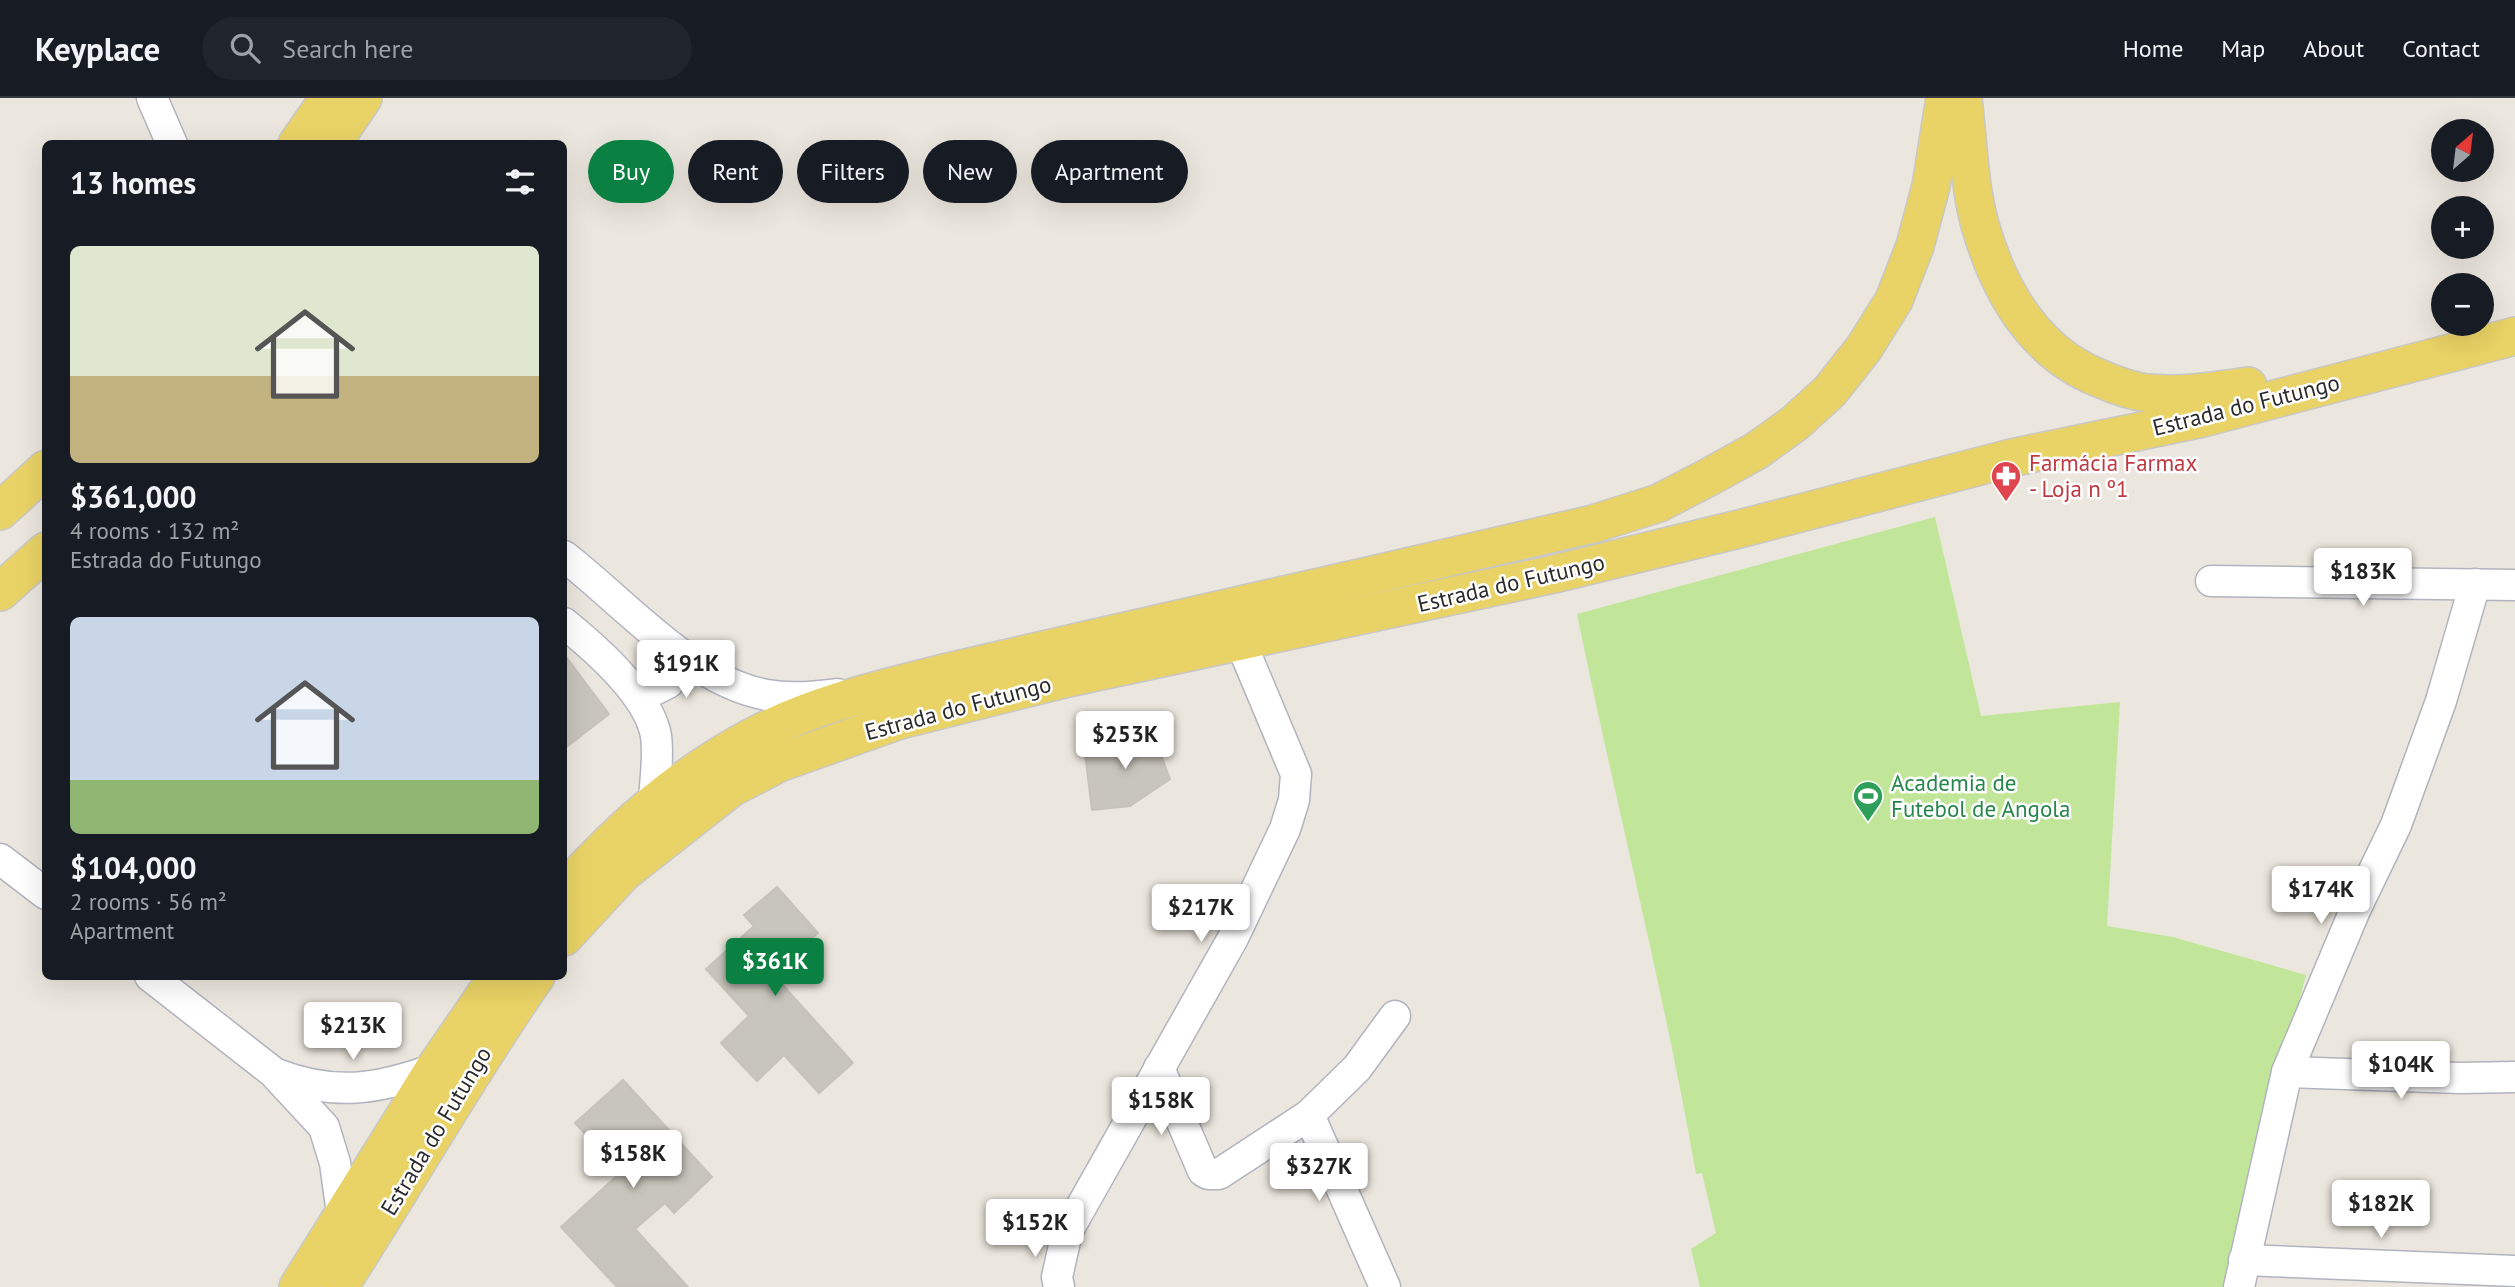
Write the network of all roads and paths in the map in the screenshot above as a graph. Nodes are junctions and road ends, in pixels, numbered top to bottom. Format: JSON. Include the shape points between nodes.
{"nodes":[{"id":1,"x":152,"y":98,"type":"edge"},
{"id":2,"x":328,"y":98,"type":"edge"},
{"id":3,"x":363,"y":98,"type":"edge"},
{"id":4,"x":1945,"y":98,"type":"edge"},
{"id":5,"x":1962,"y":98,"type":"edge"},
{"id":6,"x":170,"y":140,"type":"edge"},
{"id":7,"x":300,"y":140,"type":"edge"},
{"id":8,"x":335,"y":140,"type":"edge"},
{"id":9,"x":2515,"y":336,"type":"edge"},
{"id":10,"x":2422,"y":359,"type":"junction"},
{"id":11,"x":42,"y":473,"type":"edge"},
{"id":12,"x":0,"y":511,"type":"edge"},
{"id":13,"x":42,"y":555,"type":"edge"},
{"id":14,"x":567,"y":559,"type":"edge"},
{"id":15,"x":2211,"y":581,"type":"dead end"},
{"id":16,"x":2475,"y":584,"type":"junction"},
{"id":17,"x":2515,"y":584,"type":"edge"},
{"id":18,"x":0,"y":592,"type":"edge"},
{"id":19,"x":567,"y":626,"type":"edge"},
{"id":20,"x":1241,"y":643,"type":"junction"},
{"id":21,"x":670,"y":647,"type":"junction"},
{"id":22,"x":632,"y":687,"type":"junction"},
{"id":23,"x":883,"y":688,"type":"junction"},
{"id":24,"x":654,"y":801,"type":"junction"},
{"id":25,"x":0,"y":859,"type":"edge"},
{"id":26,"x":567,"y":888,"type":"edge"},
{"id":27,"x":42,"y":891,"type":"edge"},
{"id":28,"x":567,"y":934,"type":"edge"},
{"id":29,"x":155,"y":980,"type":"edge"},
{"id":30,"x":495,"y":980,"type":"edge"},
{"id":31,"x":533,"y":980,"type":"edge"},
{"id":32,"x":1395,"y":1016,"type":"dead end"},
{"id":33,"x":1160,"y":1068,"type":"junction"},
{"id":34,"x":434,"y":1069,"type":"junction"},
{"id":35,"x":273,"y":1072,"type":"junction"},
{"id":36,"x":2287,"y":1072,"type":"junction"},
{"id":37,"x":2515,"y":1077,"type":"edge"},
{"id":38,"x":1309,"y":1115,"type":"junction"},
{"id":39,"x":342,"y":1214,"type":"junction"},
{"id":40,"x":2515,"y":1271,"type":"edge"},
{"id":41,"x":2242,"y":1273,"type":"edge"},
{"id":42,"x":298,"y":1287,"type":"edge"},
{"id":43,"x":339,"y":1287,"type":"edge"},
{"id":44,"x":1059,"y":1287,"type":"edge"},
{"id":45,"x":1385,"y":1287,"type":"edge"}],
"edges":[{"from":1,"to":6,"type":"street"},
{"from":2,"to":7,"type":"main road"},
{"from":3,"to":8,"type":"main road"},
{"from":4,"to":23,"type":"main road","name":"Estrada do Futungo","via":[[1931,186],[1894,300],[1830,391],[1795,424],[1709,477],[1659,503],[1593,524]]},
{"from":5,"to":10,"type":"main road","via":[[1975,201],[1995,268],[2026,324],[2070,365],[2144,393],[2178,394]]},
{"from":9,"to":10,"type":"main road","name":"Estrada do Futungo"},
{"from":10,"to":20,"type":"main road","name":"Estrada do Futungo","via":[[2199,419],[2011,458],[1567,571]]},
{"from":11,"to":12,"type":"main road"},
{"from":13,"to":18,"type":"main road"},
{"from":14,"to":21,"type":"street"},
{"from":15,"to":16,"type":"street"},
{"from":16,"to":17,"type":"street"},
{"from":16,"to":36,"type":"street","via":[[2441,701],[2396,825]]},
{"from":19,"to":22,"type":"street"},
{"from":20,"to":28,"type":"main road","name":"Estrada do Futungo","via":[[1064,679],[900,720],[779,763],[731,788],[681,825],[623,873]]},
{"from":20,"to":33,"type":"street","via":[[1296,774],[1294,800],[1233,938]]},
{"from":21,"to":22,"type":"street","via":[[674,666],[668,682],[652,691]]},
{"from":21,"to":23,"type":"street","via":[[722,679],[768,695],[828,695]]},
{"from":22,"to":24,"type":"street","via":[[656,733]]},
{"from":23,"to":24,"type":"main road","name":"Estrada do Futungo","via":[[819,707],[759,733],[709,761]]},
{"from":24,"to":26,"type":"main road","name":"Estrada do Futungo"},
{"from":25,"to":27,"type":"street"},
{"from":29,"to":35,"type":"street"},
{"from":30,"to":34,"type":"main road","name":"Estrada do Futungo"},
{"from":31,"to":43,"type":"main road","name":"Estrada do Futungo"},
{"from":32,"to":38,"type":"street","via":[[1357,1068]]},
{"from":33,"to":38,"type":"street","via":[[1208,1174],[1219,1174]]},
{"from":33,"to":44,"type":"street","via":[[1067,1232]]},
{"from":34,"to":35,"type":"street","via":[[401,1081],[338,1089],[304,1084]]},
{"from":34,"to":39,"type":"main road","name":"Estrada do Futungo"},
{"from":35,"to":39,"type":"street","via":[[324,1127]]},
{"from":36,"to":37,"type":"street"},
{"from":36,"to":41,"type":"street"},
{"from":38,"to":45,"type":"street"},
{"from":39,"to":42,"type":"main road","name":"Estrada do Futungo"},
{"from":40,"to":41,"type":"street"}]}
